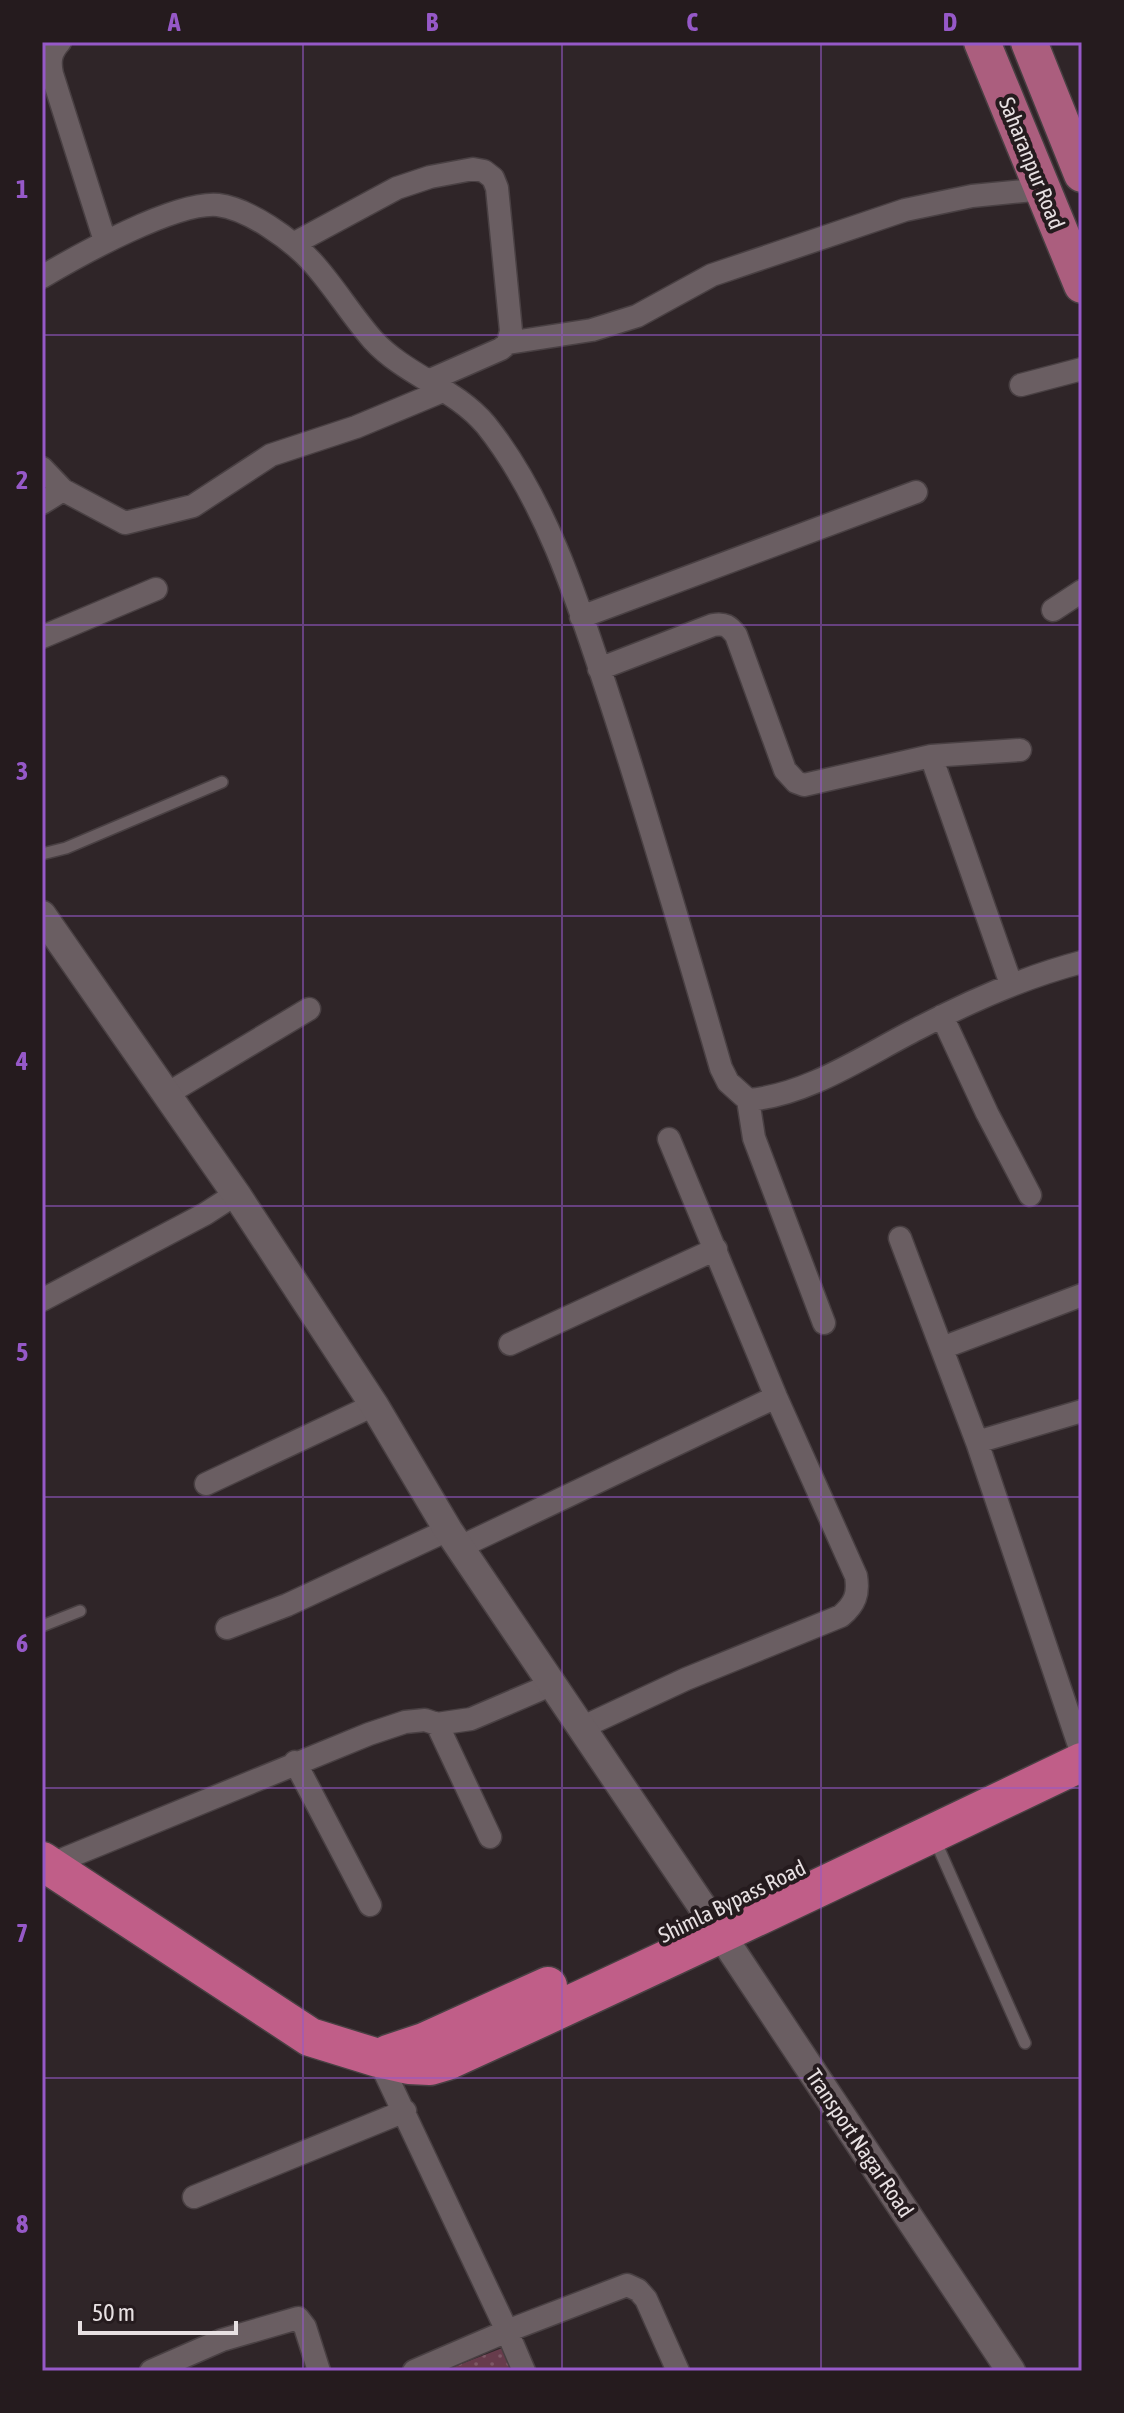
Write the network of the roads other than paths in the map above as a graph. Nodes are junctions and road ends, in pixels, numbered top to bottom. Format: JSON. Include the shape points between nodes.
{"nodes":[{"id":1,"x":60,"y":42,"type":"edge"},
{"id":2,"x":982,"y":42,"type":"edge"},
{"id":3,"x":1029,"y":42,"type":"edge"},
{"id":4,"x":1082,"y":174,"type":"edge"},
{"id":5,"x":1044,"y":189,"type":"junction"},
{"id":6,"x":105,"y":241,"type":"junction"},
{"id":7,"x":293,"y":244,"type":"junction"},
{"id":8,"x":42,"y":277,"type":"edge"},
{"id":9,"x":1082,"y":285,"type":"edge"},
{"id":10,"x":508,"y":343,"type":"junction"},
{"id":11,"x":1082,"y":369,"type":"edge"},
{"id":12,"x":1021,"y":385,"type":"dead end"},
{"id":13,"x":436,"y":386,"type":"junction"},
{"id":14,"x":42,"y":468,"type":"edge"},
{"id":15,"x":63,"y":490,"type":"junction"},
{"id":16,"x":916,"y":492,"type":"dead end"},
{"id":17,"x":42,"y":503,"type":"edge"},
{"id":18,"x":156,"y":589,"type":"dead end"},
{"id":19,"x":1082,"y":591,"type":"edge"},
{"id":20,"x":1053,"y":610,"type":"dead end"},
{"id":21,"x":581,"y":617,"type":"junction"},
{"id":22,"x":42,"y":637,"type":"edge"},
{"id":23,"x":599,"y":669,"type":"junction"},
{"id":24,"x":1020,"y":750,"type":"dead end"},
{"id":25,"x":931,"y":756,"type":"junction"},
{"id":26,"x":222,"y":782,"type":"dead end"},
{"id":27,"x":42,"y":854,"type":"edge"},
{"id":28,"x":42,"y":915,"type":"edge"},
{"id":29,"x":1082,"y":962,"type":"edge"},
{"id":30,"x":1011,"y":984,"type":"junction"},
{"id":31,"x":309,"y":1009,"type":"dead end"},
{"id":32,"x":942,"y":1016,"type":"junction"},
{"id":33,"x":167,"y":1094,"type":"junction"},
{"id":34,"x":748,"y":1100,"type":"junction"},
{"id":35,"x":669,"y":1139,"type":"dead end"},
{"id":36,"x":236,"y":1194,"type":"junction"},
{"id":37,"x":1030,"y":1195,"type":"dead end"},
{"id":38,"x":900,"y":1238,"type":"dead end"},
{"id":39,"x":716,"y":1249,"type":"junction"},
{"id":40,"x":1082,"y":1295,"type":"edge"},
{"id":41,"x":42,"y":1300,"type":"edge"},
{"id":42,"x":824,"y":1323,"type":"dead end"},
{"id":43,"x":510,"y":1344,"type":"dead end"},
{"id":44,"x":942,"y":1348,"type":"junction"},
{"id":45,"x":776,"y":1397,"type":"junction"},
{"id":46,"x":374,"y":1405,"type":"junction"},
{"id":47,"x":1082,"y":1411,"type":"edge"},
{"id":48,"x":977,"y":1442,"type":"junction"},
{"id":49,"x":206,"y":1484,"type":"dead end"},
{"id":50,"x":454,"y":1539,"type":"junction"},
{"id":51,"x":80,"y":1611,"type":"dead end"},
{"id":52,"x":42,"y":1626,"type":"edge"},
{"id":53,"x":227,"y":1628,"type":"dead end"},
{"id":54,"x":553,"y":1684,"type":"junction"},
{"id":55,"x":437,"y":1724,"type":"junction"},
{"id":56,"x":583,"y":1727,"type":"junction"},
{"id":57,"x":1080,"y":1747,"type":"edge"},
{"id":58,"x":295,"y":1762,"type":"junction"},
{"id":59,"x":932,"y":1832,"type":"junction"},
{"id":60,"x":490,"y":1837,"type":"dead end"},
{"id":61,"x":45,"y":1863,"type":"edge"},
{"id":62,"x":370,"y":1905,"type":"dead end"},
{"id":63,"x":715,"y":1925,"type":"junction"},
{"id":64,"x":1025,"y":2043,"type":"dead end"},
{"id":65,"x":378,"y":2058,"type":"junction"},
{"id":66,"x":405,"y":2111,"type":"junction"},
{"id":67,"x":194,"y":2197,"type":"dead end"},
{"id":68,"x":507,"y":2331,"type":"junction"},
{"id":69,"x":151,"y":2371,"type":"edge"},
{"id":70,"x":319,"y":2371,"type":"edge"},
{"id":71,"x":414,"y":2371,"type":"edge"},
{"id":72,"x":524,"y":2371,"type":"edge"},
{"id":73,"x":678,"y":2371,"type":"edge"},
{"id":74,"x":1011,"y":2371,"type":"edge"}],
"edges":[{"from":1,"to":6,"type":"street","via":[[49,62]]},
{"from":2,"to":5,"type":"main road","name":"Saharanpur Road"},
{"from":3,"to":4,"type":"main road","name":"Saharanpur Road"},
{"from":5,"to":9,"type":"main road","name":"Saharanpur Road"},
{"from":5,"to":10,"type":"street","via":[[905,210],[712,275],[637,316],[592,330]]},
{"from":6,"to":7,"type":"street","via":[[182,211],[216,205],[234,209]]},
{"from":6,"to":8,"type":"street"},
{"from":7,"to":10,"type":"street","via":[[413,182],[484,171],[497,188]]},
{"from":7,"to":13,"type":"street","via":[[395,361]]},
{"from":10,"to":13,"type":"street"},
{"from":11,"to":12,"type":"street"},
{"from":13,"to":15,"type":"street","via":[[356,427],[271,455],[193,506],[125,523]]},
{"from":13,"to":21,"type":"street","via":[[485,424],[521,480],[556,547]]},
{"from":14,"to":15,"type":"street"},
{"from":15,"to":17,"type":"street"},
{"from":16,"to":21,"type":"street"},
{"from":18,"to":22,"type":"street"},
{"from":19,"to":20,"type":"street"},
{"from":21,"to":23,"type":"street"},
{"from":23,"to":25,"type":"street","via":[[722,623],[736,635],[785,770],[796,782],[804,785]]},
{"from":23,"to":34,"type":"street","via":[[655,838],[721,1068]]},
{"from":24,"to":25,"type":"street"},
{"from":25,"to":30,"type":"street"},
{"from":26,"to":27,"type":"lane"},
{"from":28,"to":33,"type":"street","name":"Transport Nagar Road"},
{"from":29,"to":30,"type":"street"},
{"from":30,"to":32,"type":"street"},
{"from":31,"to":33,"type":"street"},
{"from":32,"to":34,"type":"street","via":[[787,1092]]},
{"from":32,"to":37,"type":"street"},
{"from":33,"to":36,"type":"street","name":"Transport Nagar Road"},
{"from":34,"to":42,"type":"street","via":[[754,1138]]},
{"from":35,"to":39,"type":"street"},
{"from":36,"to":41,"type":"street"},
{"from":36,"to":46,"type":"street","name":"Transport Nagar Road"},
{"from":38,"to":44,"type":"street"},
{"from":39,"to":43,"type":"street"},
{"from":39,"to":45,"type":"street"},
{"from":40,"to":44,"type":"street"},
{"from":44,"to":48,"type":"street"},
{"from":45,"to":50,"type":"street"},
{"from":45,"to":56,"type":"street","via":[[856,1576],[854,1602],[841,1616]]},
{"from":46,"to":49,"type":"street"},
{"from":46,"to":50,"type":"street","name":"Transport Nagar Road"},
{"from":47,"to":48,"type":"street"},
{"from":48,"to":57,"type":"street"},
{"from":50,"to":53,"type":"street"},
{"from":50,"to":54,"type":"street","name":"Transport Nagar Road"},
{"from":51,"to":52,"type":"lane"},
{"from":54,"to":55,"type":"street","via":[[471,1719]]},
{"from":54,"to":56,"type":"street","name":"Transport Nagar Road"},
{"from":55,"to":58,"type":"street","via":[[405,1722]]},
{"from":55,"to":60,"type":"street"},
{"from":56,"to":63,"type":"street","name":"Transport Nagar Road"},
{"from":57,"to":59,"type":"highway","name":"Shimla Bypass Road"},
{"from":57,"to":63,"type":"highway","name":"Shimla Bypass Road","via":[[896,1820]]},
{"from":58,"to":61,"type":"street"},
{"from":58,"to":62,"type":"street"},
{"from":59,"to":63,"type":"highway","name":"Shimla Bypass Road"},
{"from":59,"to":64,"type":"lane"},
{"from":61,"to":65,"type":"highway","via":[[310,2037]]},
{"from":63,"to":65,"type":"highway","name":"Shimla Bypass Road"},
{"from":63,"to":74,"type":"street","name":"Transport Nagar Road"},
{"from":65,"to":66,"type":"street"},
{"from":66,"to":67,"type":"street"},
{"from":66,"to":68,"type":"street"},
{"from":68,"to":71,"type":"street"},
{"from":68,"to":72,"type":"street"},
{"from":68,"to":73,"type":"street","via":[[627,2285],[646,2299]]},
{"from":69,"to":70,"type":"street","via":[[222,2340],[298,2318]]}]}
